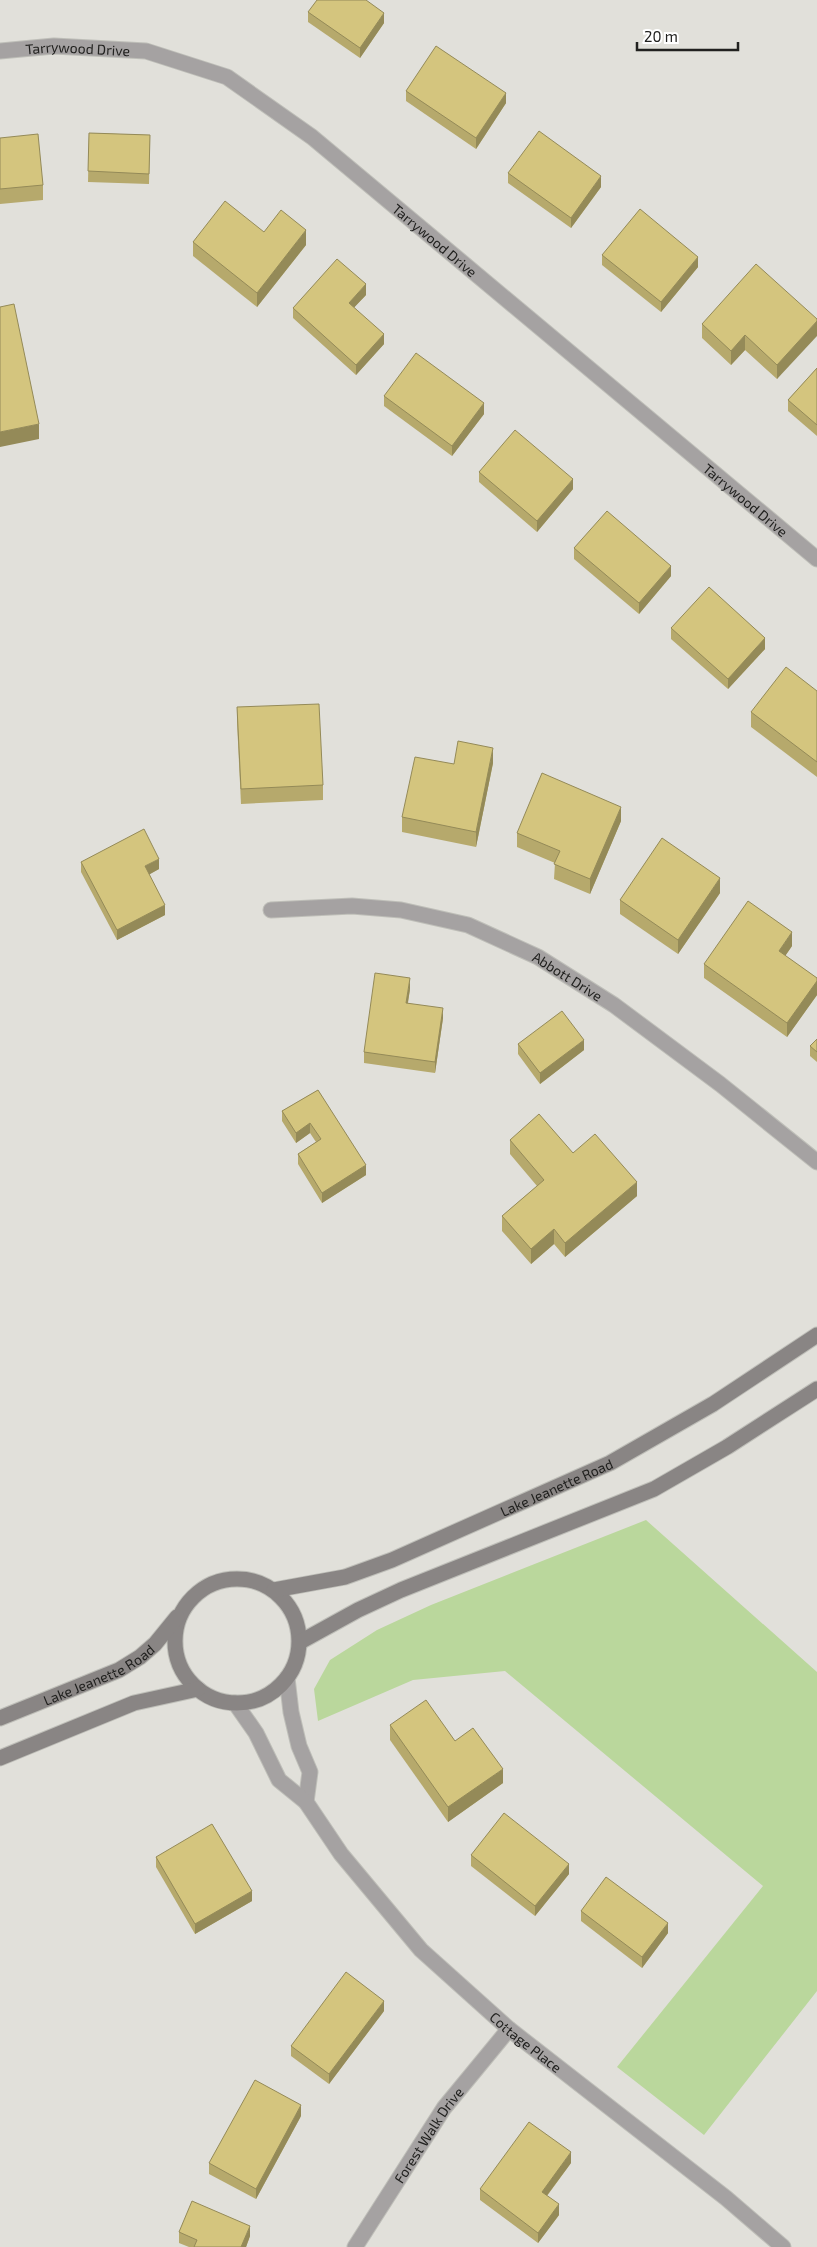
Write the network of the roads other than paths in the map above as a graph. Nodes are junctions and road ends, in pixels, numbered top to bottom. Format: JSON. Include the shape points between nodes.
{"nodes":[{"id":1,"x":0,"y":51,"type":"edge"},
{"id":2,"x":817,"y":559,"type":"edge"},
{"id":3,"x":271,"y":910,"type":"dead end"},
{"id":4,"x":817,"y":1162,"type":"edge"},
{"id":5,"x":817,"y":1335,"type":"edge"},
{"id":6,"x":817,"y":1389,"type":"edge"},
{"id":7,"x":274,"y":1590,"type":"junction"},
{"id":8,"x":182,"y":1612,"type":"junction"},
{"id":9,"x":300,"y":1642,"type":"junction"},
{"id":10,"x":287,"y":1678,"type":"junction"},
{"id":11,"x":198,"y":1689,"type":"junction"},
{"id":12,"x":235,"y":1703,"type":"junction"},
{"id":13,"x":0,"y":1718,"type":"edge"},
{"id":14,"x":0,"y":1758,"type":"edge"},
{"id":15,"x":306,"y":1802,"type":"junction"},
{"id":16,"x":509,"y":2029,"type":"junction"},
{"id":17,"x":355,"y":2247,"type":"edge"},
{"id":18,"x":782,"y":2247,"type":"edge"}],
"edges":[{"from":1,"to":2,"type":"street","name":"Tarrywood Drive","via":[[54,46],[146,51],[227,77],[312,137]]},
{"from":3,"to":4,"type":"street","name":"Abbott Drive","via":[[352,906],[401,910],[468,925],[538,957],[614,1004]]},
{"from":5,"to":7,"type":"street","name":"Lake Jeanette Road","via":[[713,1404],[610,1463],[392,1560],[345,1577]]},
{"from":6,"to":9,"type":"street","via":[[654,1489],[401,1590]]},
{"from":7,"to":8,"type":"street","via":[[255,1581],[234,1578],[212,1583],[195,1594]]},
{"from":7,"to":9,"type":"street","via":[[288,1604],[297,1622]]},
{"from":8,"to":11,"type":"street","via":[[175,1632],[176,1653],[184,1674]]},
{"from":8,"to":13,"type":"street","name":"Lake Jeanette Road","via":[[155,1644],[119,1670]]},
{"from":9,"to":10,"type":"street","via":[[296,1661]]},
{"from":10,"to":12,"type":"street","via":[[272,1692],[255,1700]]},
{"from":10,"to":15,"type":"street","via":[[299,1746],[310,1772]]},
{"from":11,"to":12,"type":"street","via":[[215,1699]]},
{"from":11,"to":14,"type":"street","via":[[134,1703]]},
{"from":12,"to":15,"type":"street","name":"Cottage Place","via":[[256,1733],[279,1780]]},
{"from":15,"to":16,"type":"street","name":"Cottage Place","via":[[341,1854],[421,1950]]},
{"from":16,"to":17,"type":"street","name":"Forest Walk Drive","via":[[444,2108]]},
{"from":16,"to":18,"type":"street","name":"Cottage Place","via":[[726,2198]]}]}
